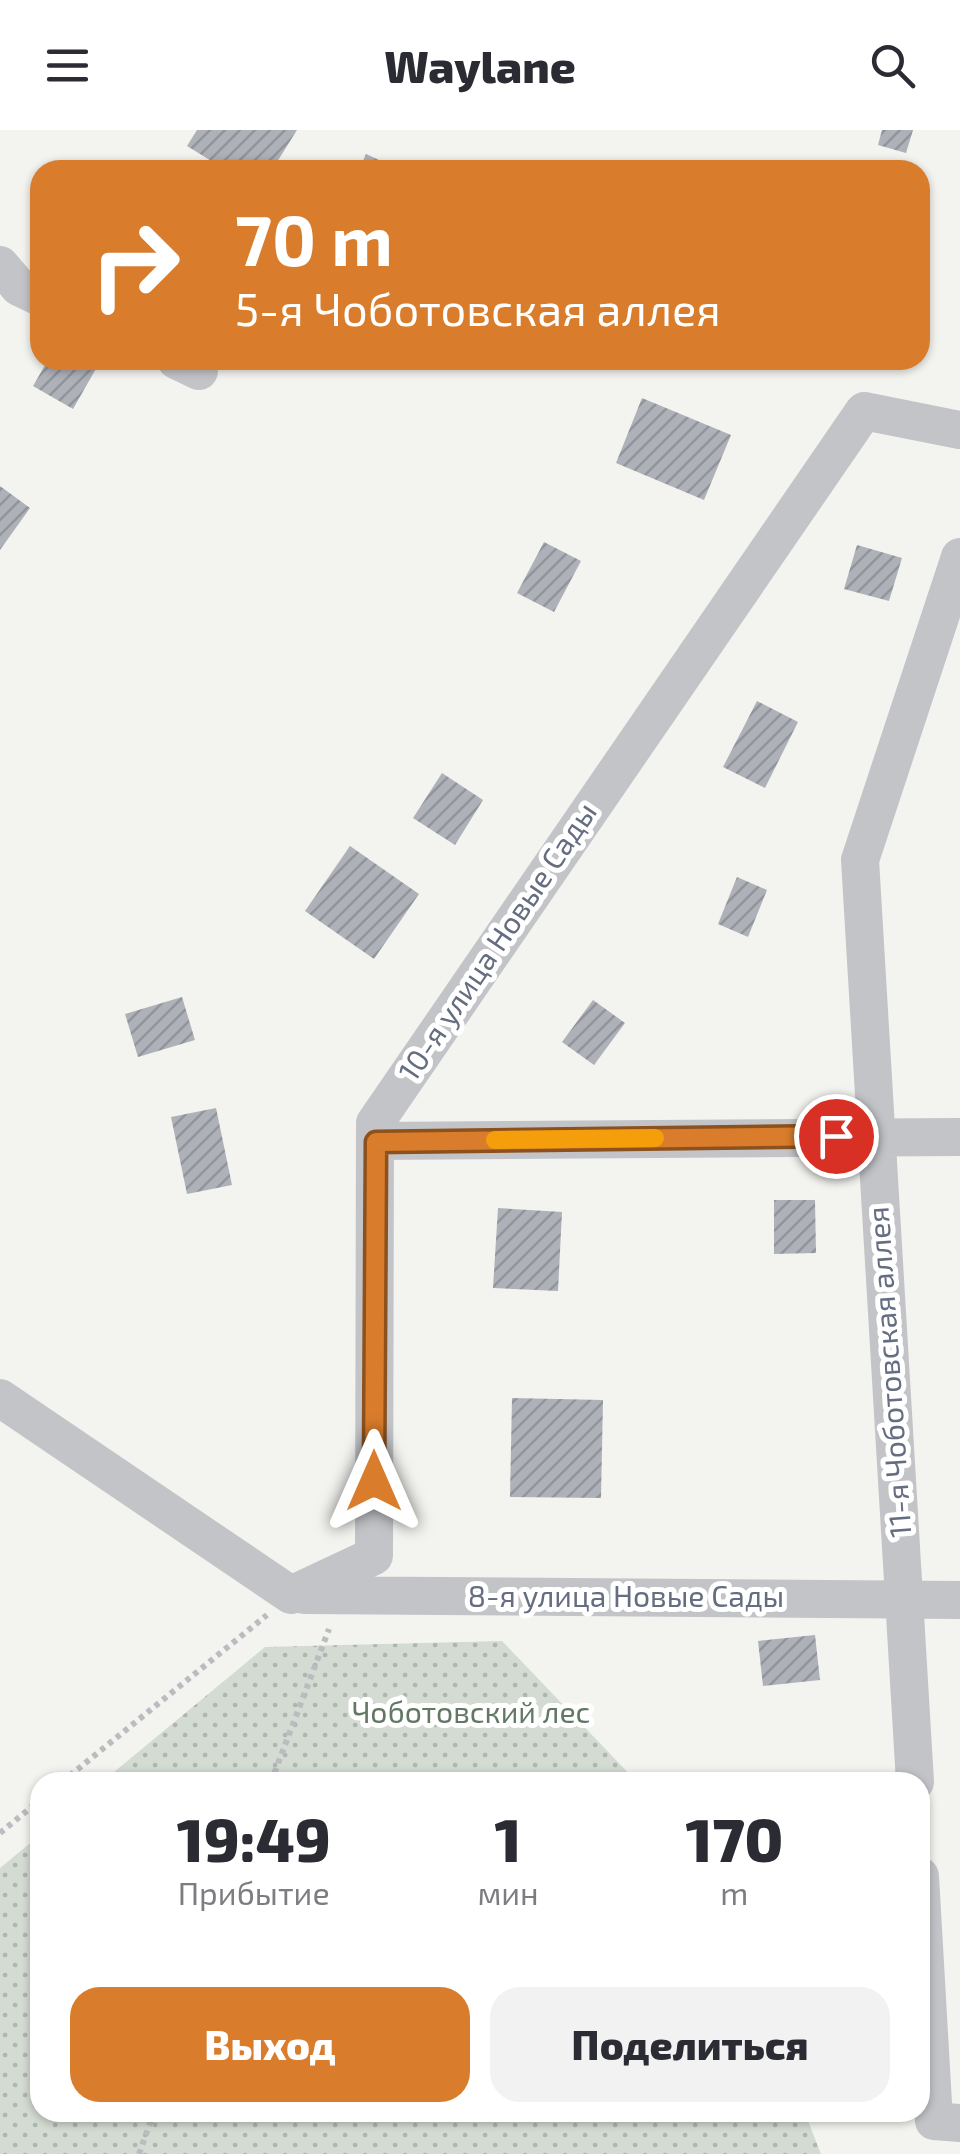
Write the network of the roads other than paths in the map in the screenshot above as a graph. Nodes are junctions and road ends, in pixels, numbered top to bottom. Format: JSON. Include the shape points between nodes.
{"nodes":[{"id":1,"x":960,"y":430,"type":"edge"},
{"id":2,"x":960,"y":557,"type":"edge"},
{"id":3,"x":875,"y":1135,"type":"junction"},
{"id":4,"x":960,"y":1137,"type":"edge"},
{"id":5,"x":376,"y":1142,"type":"junction"},
{"id":6,"x":0,"y":1398,"type":"edge"},
{"id":7,"x":291,"y":1595,"type":"junction"},
{"id":8,"x":904,"y":1598,"type":"junction"},
{"id":9,"x":960,"y":1600,"type":"edge"},
{"id":10,"x":914,"y":1772,"type":"edge"},
{"id":11,"x":930,"y":1967,"type":"edge"},
{"id":12,"x":947,"y":2122,"type":"edge"}],
"edges":[{"from":1,"to":5,"type":"street","name":"10-я улица Новые Сады","via":[[864,411],[375,1123]]},
{"from":2,"to":3,"type":"street","name":"11-я Чоботовская аллея","via":[[860,860]]},
{"from":3,"to":4,"type":"street"},
{"from":3,"to":5,"type":"street"},
{"from":3,"to":8,"type":"street","name":"11-я Чоботовская аллея"},
{"from":5,"to":7,"type":"street","name":"10-я улица Новые Сады","via":[[374,1556]]},
{"from":6,"to":7,"type":"street"},
{"from":7,"to":8,"type":"street","name":"8-я улица Новые Сады"},
{"from":8,"to":9,"type":"street","name":"8-я улица Новые Сады"},
{"from":8,"to":10,"type":"street","name":"11-я Чоботовская аллея"},
{"from":11,"to":12,"type":"street"}]}
